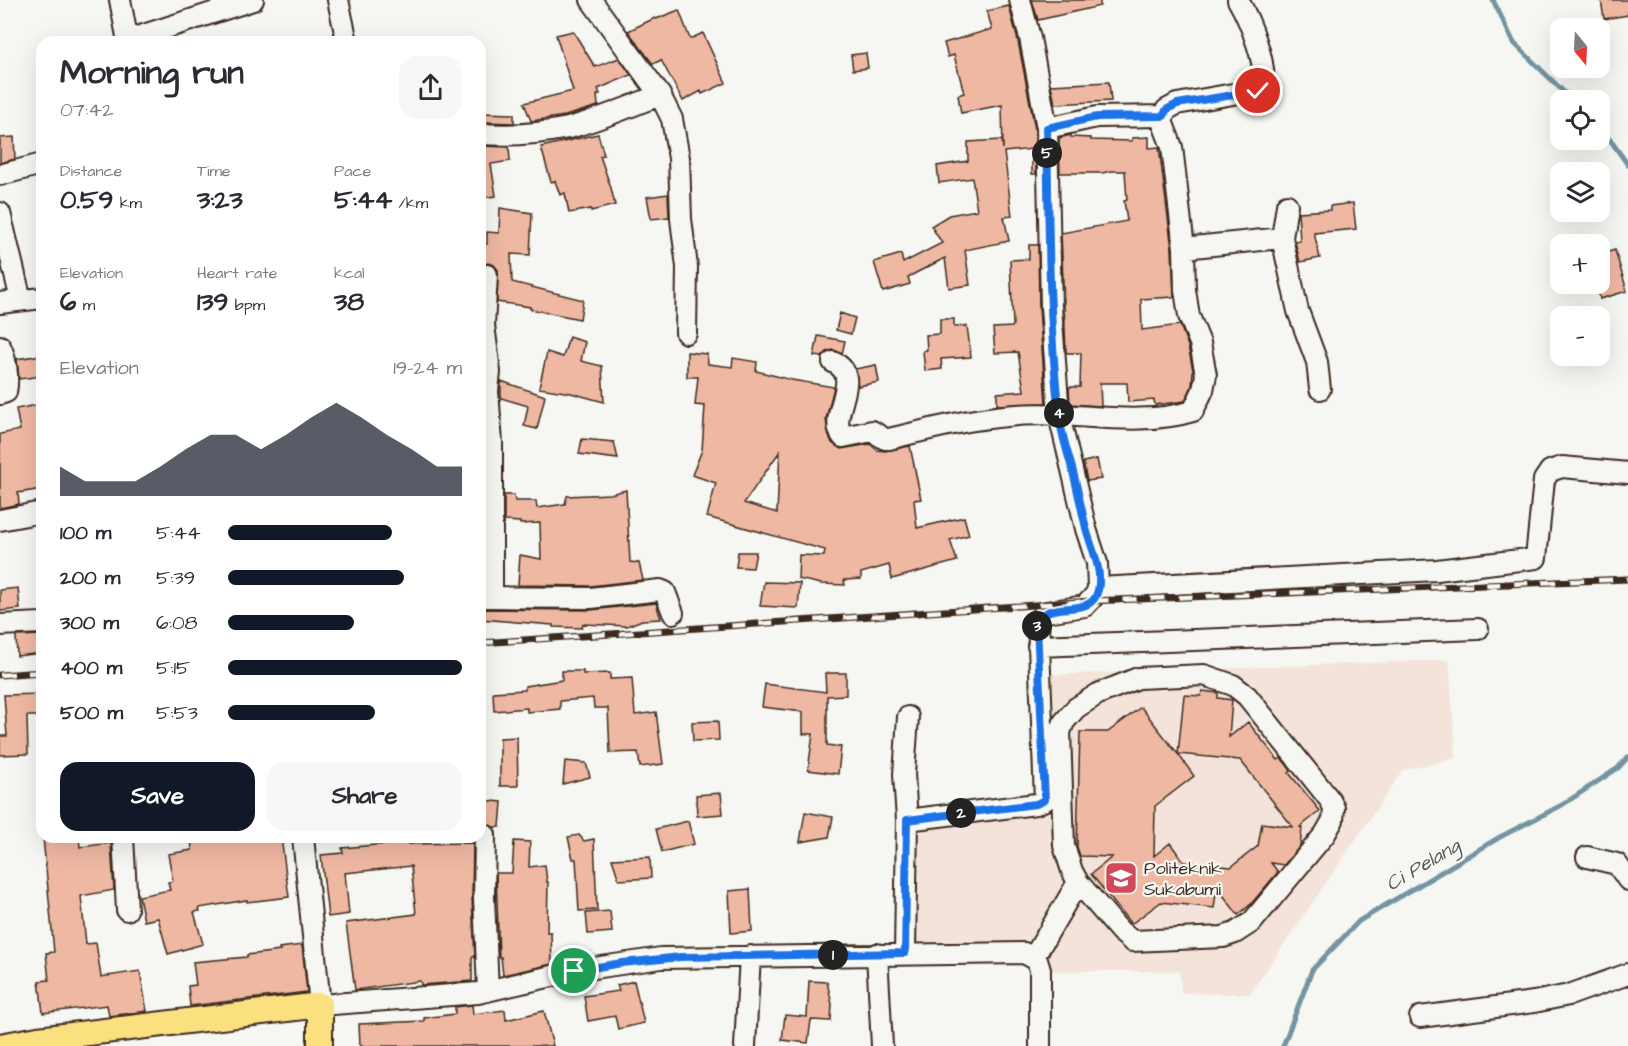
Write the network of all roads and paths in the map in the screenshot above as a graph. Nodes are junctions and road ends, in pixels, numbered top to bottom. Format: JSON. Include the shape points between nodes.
{"nodes":[{"id":1,"x":120,"y":0,"type":"edge"},
{"id":2,"x":253,"y":0,"type":"edge"},
{"id":3,"x":338,"y":0,"type":"edge"},
{"id":4,"x":591,"y":0,"type":"edge"},
{"id":5,"x":1020,"y":0,"type":"edge"},
{"id":6,"x":1238,"y":0,"type":"edge"},
{"id":7,"x":127,"y":36,"type":"edge"},
{"id":8,"x":143,"y":36,"type":"edge"},
{"id":9,"x":346,"y":36,"type":"edge"},
{"id":10,"x":660,"y":95,"type":"junction"},
{"id":11,"x":1164,"y":116,"type":"junction"},
{"id":12,"x":1047,"y":128,"type":"junction"},
{"id":13,"x":486,"y":134,"type":"edge"},
{"id":14,"x":36,"y":166,"type":"edge"},
{"id":15,"x":0,"y":175,"type":"edge"},
{"id":16,"x":1287,"y":205,"type":"dead end"},
{"id":17,"x":0,"y":213,"type":"edge"},
{"id":18,"x":1282,"y":238,"type":"junction"},
{"id":19,"x":1185,"y":249,"type":"junction"},
{"id":20,"x":487,"y":275,"type":"dead end"},
{"id":21,"x":486,"y":292,"type":"edge"},
{"id":22,"x":36,"y":299,"type":"edge"},
{"id":23,"x":21,"y":300,"type":"junction"},
{"id":24,"x":0,"y":303,"type":"edge"},
{"id":25,"x":686,"y":333,"type":"dead end"},
{"id":26,"x":486,"y":341,"type":"edge"},
{"id":27,"x":0,"y":346,"type":"edge"},
{"id":28,"x":833,"y":362,"type":"dead end"},
{"id":29,"x":1320,"y":389,"type":"dead end"},
{"id":30,"x":0,"y":394,"type":"edge"},
{"id":31,"x":1059,"y":415,"type":"junction"},
{"id":32,"x":1628,"y":473,"type":"edge"},
{"id":33,"x":486,"y":489,"type":"edge"},
{"id":34,"x":36,"y":513,"type":"edge"},
{"id":35,"x":0,"y":520,"type":"edge"},
{"id":36,"x":1098,"y":588,"type":"junction"},
{"id":37,"x":486,"y":597,"type":"edge"},
{"id":38,"x":673,"y":613,"type":"dead end"},
{"id":39,"x":36,"y":623,"type":"edge"},
{"id":40,"x":0,"y":625,"type":"edge"},
{"id":41,"x":1478,"y":629,"type":"dead end"},
{"id":42,"x":1038,"y":646,"type":"junction"},
{"id":43,"x":908,"y":717,"type":"dead end"},
{"id":44,"x":907,"y":820,"type":"junction"},
{"id":45,"x":123,"y":843,"type":"edge"},
{"id":46,"x":304,"y":843,"type":"edge"},
{"id":47,"x":486,"y":843,"type":"edge"},
{"id":48,"x":1587,"y":857,"type":"dead end"},
{"id":49,"x":1628,"y":880,"type":"edge"},
{"id":50,"x":1078,"y":882,"type":"junction"},
{"id":51,"x":128,"y":910,"type":"dead end"},
{"id":52,"x":905,"y":953,"type":"junction"},
{"id":53,"x":877,"y":954,"type":"junction"},
{"id":54,"x":750,"y":956,"type":"junction"},
{"id":55,"x":1034,"y":957,"type":"junction"},
{"id":56,"x":1628,"y":974,"type":"edge"},
{"id":57,"x":488,"y":991,"type":"junction"},
{"id":58,"x":320,"y":1005,"type":"junction"},
{"id":59,"x":1420,"y":1017,"type":"dead end"},
{"id":60,"x":37,"y":1043,"type":"edge"},
{"id":61,"x":0,"y":1046,"type":"edge"},
{"id":62,"x":321,"y":1046,"type":"edge"},
{"id":63,"x":745,"y":1046,"type":"edge"},
{"id":64,"x":882,"y":1046,"type":"edge"},
{"id":65,"x":1040,"y":1046,"type":"edge"}],
"edges":[{"from":1,"to":7,"type":"street"},
{"from":2,"to":8,"type":"street"},
{"from":3,"to":9,"type":"street"},
{"from":4,"to":10,"type":"street"},
{"from":5,"to":12,"type":"street"},
{"from":6,"to":11,"type":"street","via":[[1259,53],[1262,89],[1177,104],[1166,110]]},
{"from":10,"to":13,"type":"street","via":[[569,127]]},
{"from":10,"to":25,"type":"street","via":[[672,119],[679,158],[687,267]]},
{"from":11,"to":12,"type":"street","via":[[1097,117]]},
{"from":11,"to":19,"type":"street","via":[[1164,129],[1172,147]]},
{"from":12,"to":31,"type":"street","via":[[1051,307]]},
{"from":14,"to":15,"type":"street"},
{"from":16,"to":18,"type":"street"},
{"from":17,"to":23,"type":"street"},
{"from":18,"to":19,"type":"street"},
{"from":18,"to":29,"type":"street","via":[[1298,311],[1317,362]]},
{"from":19,"to":31,"type":"street","via":[[1185,290],[1206,375],[1192,411],[1146,418]]},
{"from":20,"to":21,"type":"street"},
{"from":22,"to":23,"type":"street"},
{"from":23,"to":24,"type":"street"},
{"from":26,"to":33,"type":"street","via":[[492,442]]},
{"from":27,"to":30,"type":"street","via":[[7,387]]},
{"from":28,"to":31,"type":"street","via":[[846,380],[838,424],[843,437],[872,431],[889,439],[984,418]]},
{"from":31,"to":36,"type":"street","via":[[1097,563]]},
{"from":32,"to":36,"type":"street","via":[[1562,467],[1550,471],[1544,480],[1536,558],[1437,570]]},
{"from":33,"to":37,"type":"street"},
{"from":34,"to":35,"type":"street"},
{"from":36,"to":42,"type":"street","via":[[1085,606],[1041,615],[1037,625]]},
{"from":37,"to":38,"type":"street","via":[[591,598],[660,590],[665,592]]},
{"from":39,"to":40,"type":"street"},
{"from":41,"to":42,"type":"street"},
{"from":42,"to":44,"type":"street","via":[[1045,800]]},
{"from":43,"to":44,"type":"street","via":[[904,774]]},
{"from":44,"to":52,"type":"street"},
{"from":45,"to":51,"type":"street"},
{"from":46,"to":58,"type":"street"},
{"from":47,"to":57,"type":"street"},
{"from":48,"to":49,"type":"street","via":[[1617,864]]},
{"from":50,"to":50,"type":"street","via":[[1132,941],[1223,937],[1252,922],[1325,834],[1334,808],[1247,696],[1233,685],[1204,675],[1138,678],[1098,694],[1076,708],[1060,732],[1064,846]]},
{"from":50,"to":55,"type":"street"},
{"from":52,"to":53,"type":"street"},
{"from":52,"to":55,"type":"street","via":[[1024,953]]},
{"from":53,"to":54,"type":"street"},
{"from":53,"to":64,"type":"street"},
{"from":54,"to":57,"type":"street","via":[[622,963]]},
{"from":54,"to":63,"type":"street"},
{"from":55,"to":65,"type":"street","via":[[1040,970]]},
{"from":56,"to":59,"type":"street","via":[[1569,995]]},
{"from":57,"to":58,"type":"street"},
{"from":58,"to":60,"type":"main road"},
{"from":58,"to":62,"type":"main road"},
{"from":60,"to":61,"type":"main road"}]}
